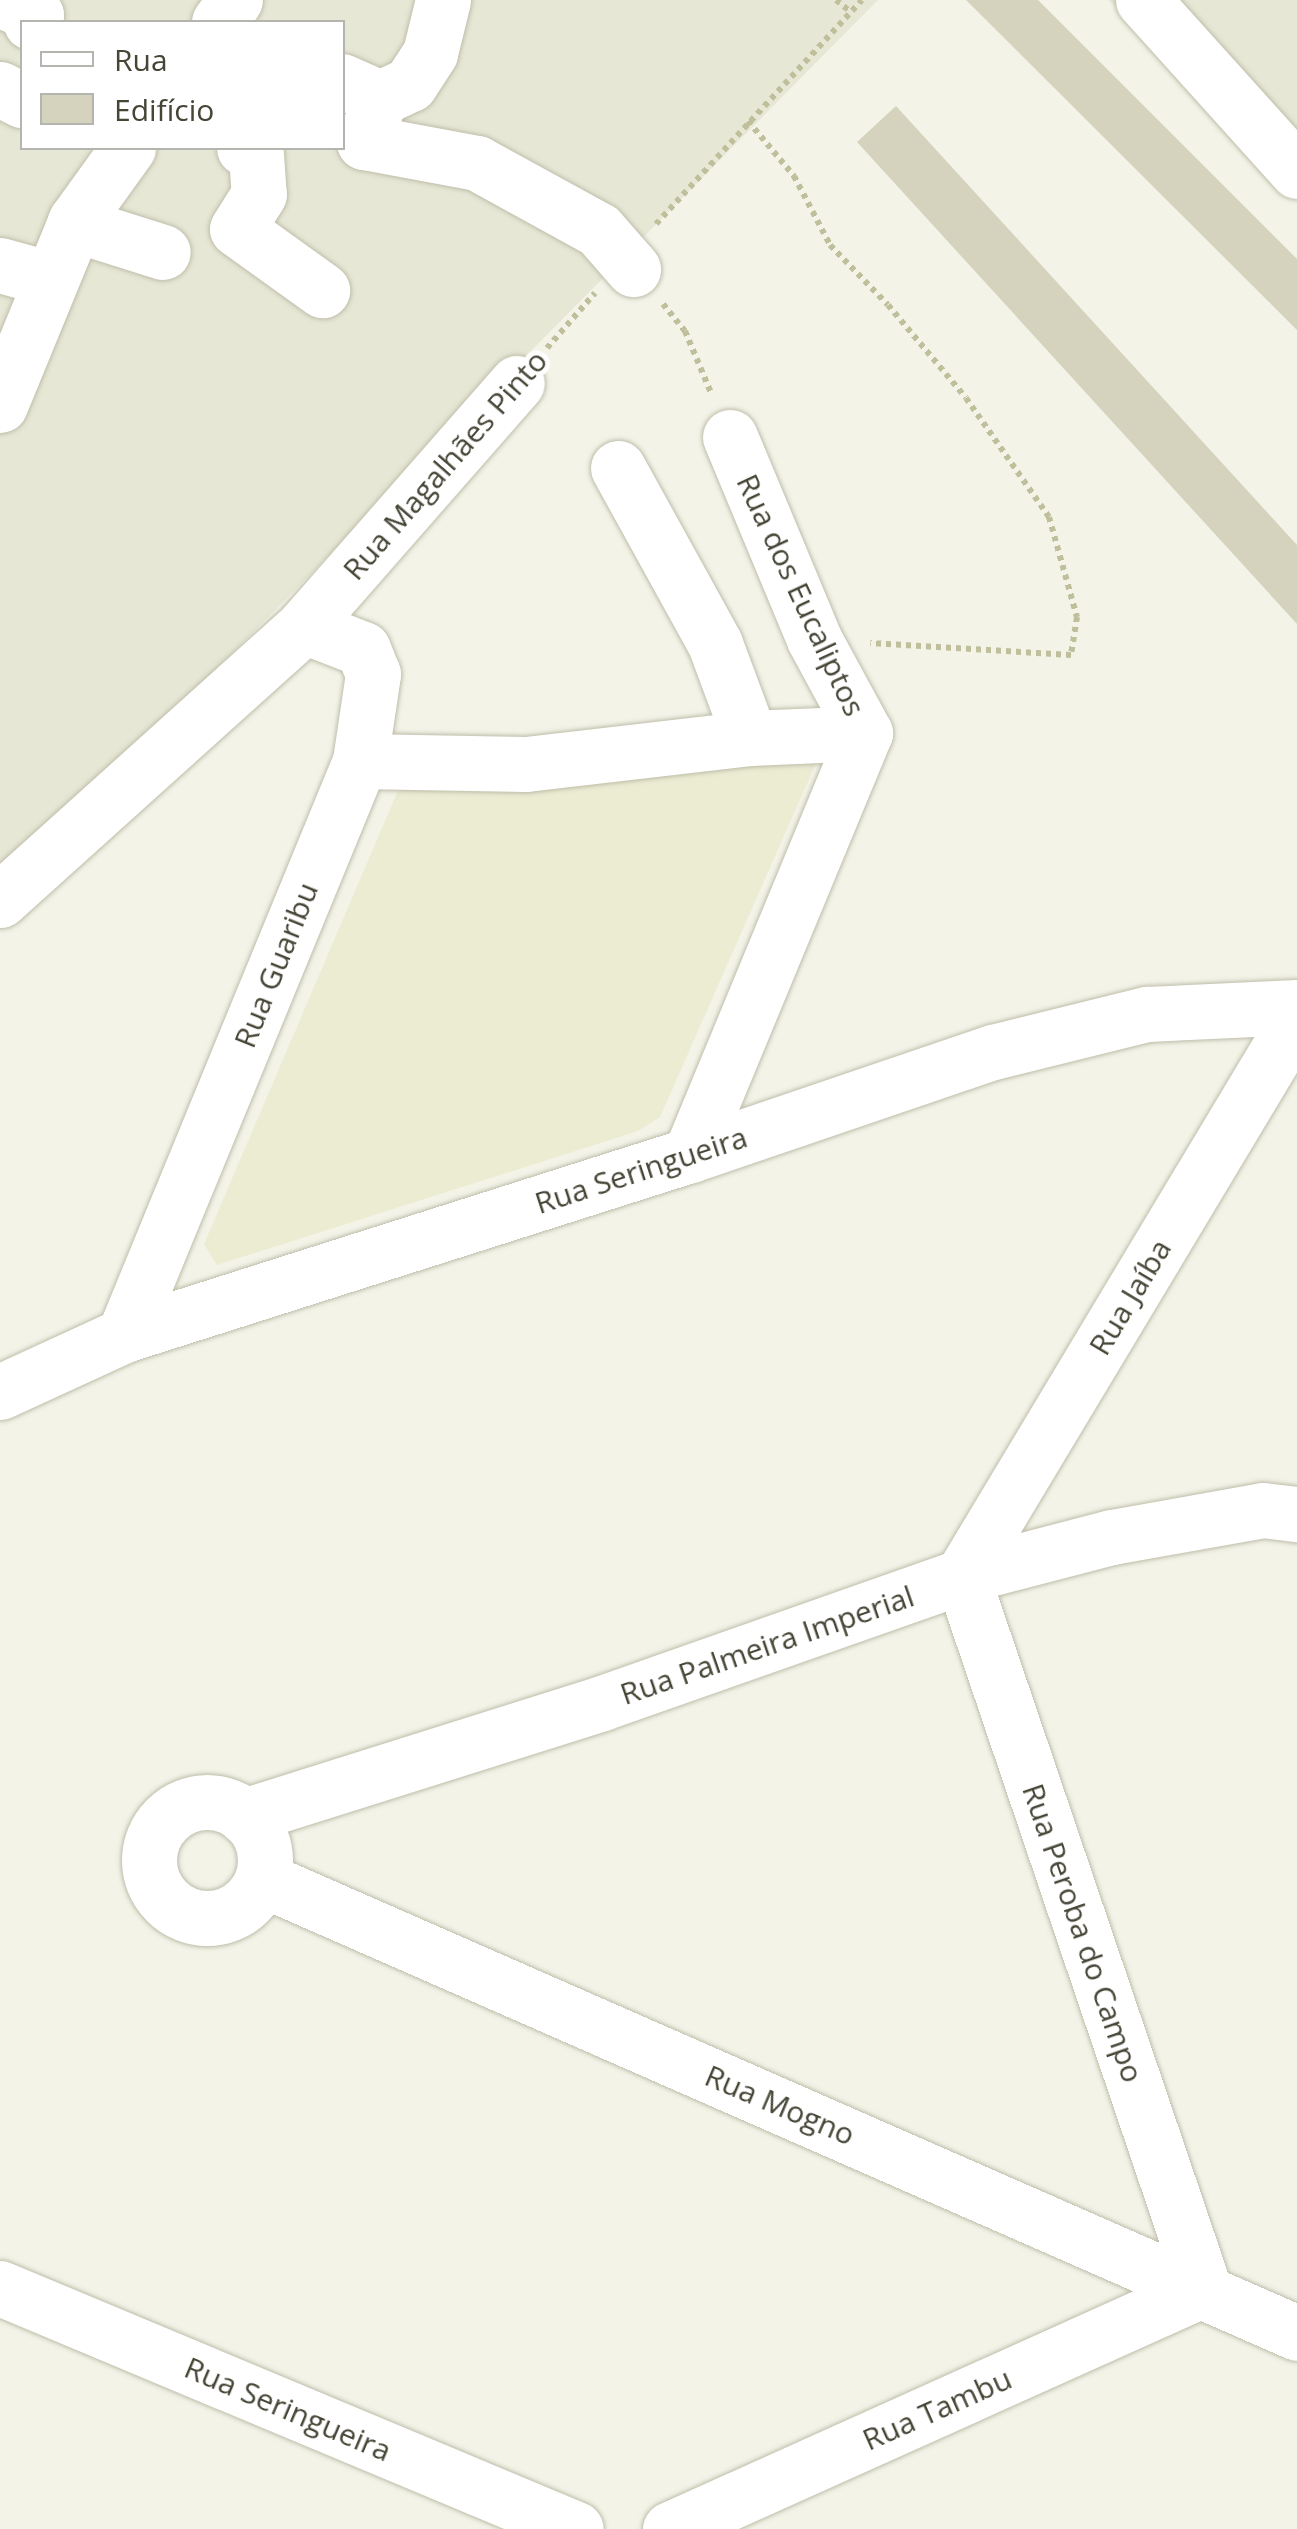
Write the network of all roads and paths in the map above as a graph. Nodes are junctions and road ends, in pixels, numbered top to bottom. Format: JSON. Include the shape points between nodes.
{"nodes":[{"id":1,"x":2,"y":0,"type":"edge"},
{"id":2,"x":443,"y":0,"type":"edge"},
{"id":3,"x":836,"y":0,"type":"edge"},
{"id":4,"x":862,"y":0,"type":"edge"},
{"id":5,"x":1144,"y":0,"type":"edge"},
{"id":6,"x":851,"y":12,"type":"junction"},
{"id":7,"x":32,"y":20,"type":"edge"},
{"id":8,"x":361,"y":90,"type":"edge"},
{"id":9,"x":749,"y":122,"type":"junction"},
{"id":10,"x":122,"y":150,"type":"edge"},
{"id":11,"x":247,"y":150,"type":"edge"},
{"id":12,"x":1297,"y":172,"type":"edge"},
{"id":13,"x":74,"y":224,"type":"junction"},
{"id":14,"x":163,"y":252,"type":"dead end"},
{"id":15,"x":628,"y":264,"type":"junction"},
{"id":16,"x":26,"y":272,"type":"edge"},
{"id":17,"x":322,"y":290,"type":"dead end"},
{"id":18,"x":517,"y":384,"type":"joint"},
{"id":19,"x":0,"y":405,"type":"edge"},
{"id":20,"x":730,"y":438,"type":"joint"},
{"id":21,"x":618,"y":468,"type":"dead end"},
{"id":22,"x":304,"y":626,"type":"junction"},
{"id":23,"x":814,"y":639,"type":"junction"},
{"id":24,"x":865,"y":733,"type":"junction"},
{"id":25,"x":750,"y":738,"type":"junction"},
{"id":26,"x":360,"y":761,"type":"junction"},
{"id":27,"x":0,"y":900,"type":"edge"},
{"id":28,"x":1297,"y":1007,"type":"edge"},
{"id":29,"x":1297,"y":1018,"type":"edge"},
{"id":30,"x":690,"y":1155,"type":"junction"},
{"id":31,"x":124,"y":1335,"type":"junction"},
{"id":32,"x":0,"y":1392,"type":"edge"},
{"id":33,"x":1297,"y":1514,"type":"edge"},
{"id":34,"x":962,"y":1576,"type":"junction"},
{"id":35,"x":244,"y":1816,"type":"junction"},
{"id":36,"x":262,"y":1880,"type":"junction"},
{"id":37,"x":0,"y":2288,"type":"edge"},
{"id":38,"x":1204,"y":2289,"type":"junction"},
{"id":39,"x":1297,"y":2333,"type":"edge"},
{"id":40,"x":576,"y":2529,"type":"edge"},
{"id":41,"x":670,"y":2529,"type":"edge"}],
"edges":[{"from":1,"to":7,"type":"street","via":[[36,15]]},
{"from":2,"to":8,"type":"street","via":[[430,52],[410,84]]},
{"from":3,"to":6,"type":"path"},
{"from":4,"to":6,"type":"path","name":"Rua Magalhães Pinto"},
{"from":5,"to":12,"type":"street"},
{"from":6,"to":9,"type":"path","name":"Rua Magalhães Pinto"},
{"from":8,"to":15,"type":"street","via":[[364,142],[477,163],[599,230]]},
{"from":9,"to":15,"type":"path","name":"Rua Magalhães Pinto"},
{"from":9,"to":23,"type":"path","via":[[794,176],[830,245],[966,398],[1049,517],[1077,617],[1071,655]]},
{"from":10,"to":13,"type":"street"},
{"from":11,"to":17,"type":"street","via":[[256,155],[258,194],[237,229]]},
{"from":13,"to":14,"type":"street"},
{"from":13,"to":16,"type":"street"},
{"from":15,"to":18,"type":"path","name":"Rua Magalhães Pinto"},
{"from":15,"to":20,"type":"path","name":"Rua dos Eucaliptos","via":[[686,331]]},
{"from":16,"to":19,"type":"street"},
{"from":18,"to":22,"type":"street","name":"Rua Magalhães Pinto"},
{"from":20,"to":23,"type":"street","name":"Rua dos Eucaliptos"},
{"from":21,"to":25,"type":"street","via":[[715,644]]},
{"from":22,"to":26,"type":"street","name":"Rua Guaribu","via":[[363,648],[373,674]]},
{"from":22,"to":27,"type":"street","name":"Rua Magalhães Pinto"},
{"from":23,"to":24,"type":"street","name":"Rua dos Eucaliptos"},
{"from":24,"to":25,"type":"street"},
{"from":24,"to":30,"type":"street","name":"Rua dos Eucaliptos"},
{"from":25,"to":26,"type":"street","via":[[526,764]]},
{"from":26,"to":31,"type":"street","name":"Rua Guaribu"},
{"from":28,"to":30,"type":"street","name":"Rua Seringueira","via":[[1147,1014],[994,1052]]},
{"from":29,"to":34,"type":"street","name":"Rua Jaíba"},
{"from":30,"to":31,"type":"street","name":"Rua Seringueira"},
{"from":31,"to":32,"type":"street","name":"Rua Seringueira"},
{"from":33,"to":34,"type":"street","name":"Rua Palmeira Imperial","via":[[1264,1510],[1112,1537]]},
{"from":34,"to":35,"type":"street","name":"Rua Palmeira Imperial","via":[[602,1703]]},
{"from":34,"to":38,"type":"street","name":"Rua Peroba do Campo"},
{"from":35,"to":36,"type":"street","via":[[263,1845]]},
{"from":35,"to":36,"type":"street","via":[[208,1802],[172,1814],[150,1847],[154,1885],[182,1913],[200,1918],[238,1910]]},
{"from":36,"to":38,"type":"street","name":"Rua Mogno"},
{"from":37,"to":40,"type":"street","name":"Rua Seringueira"},
{"from":38,"to":39,"type":"street","name":"Rua Mogno"},
{"from":38,"to":41,"type":"street","name":"Rua Tambu"}]}
